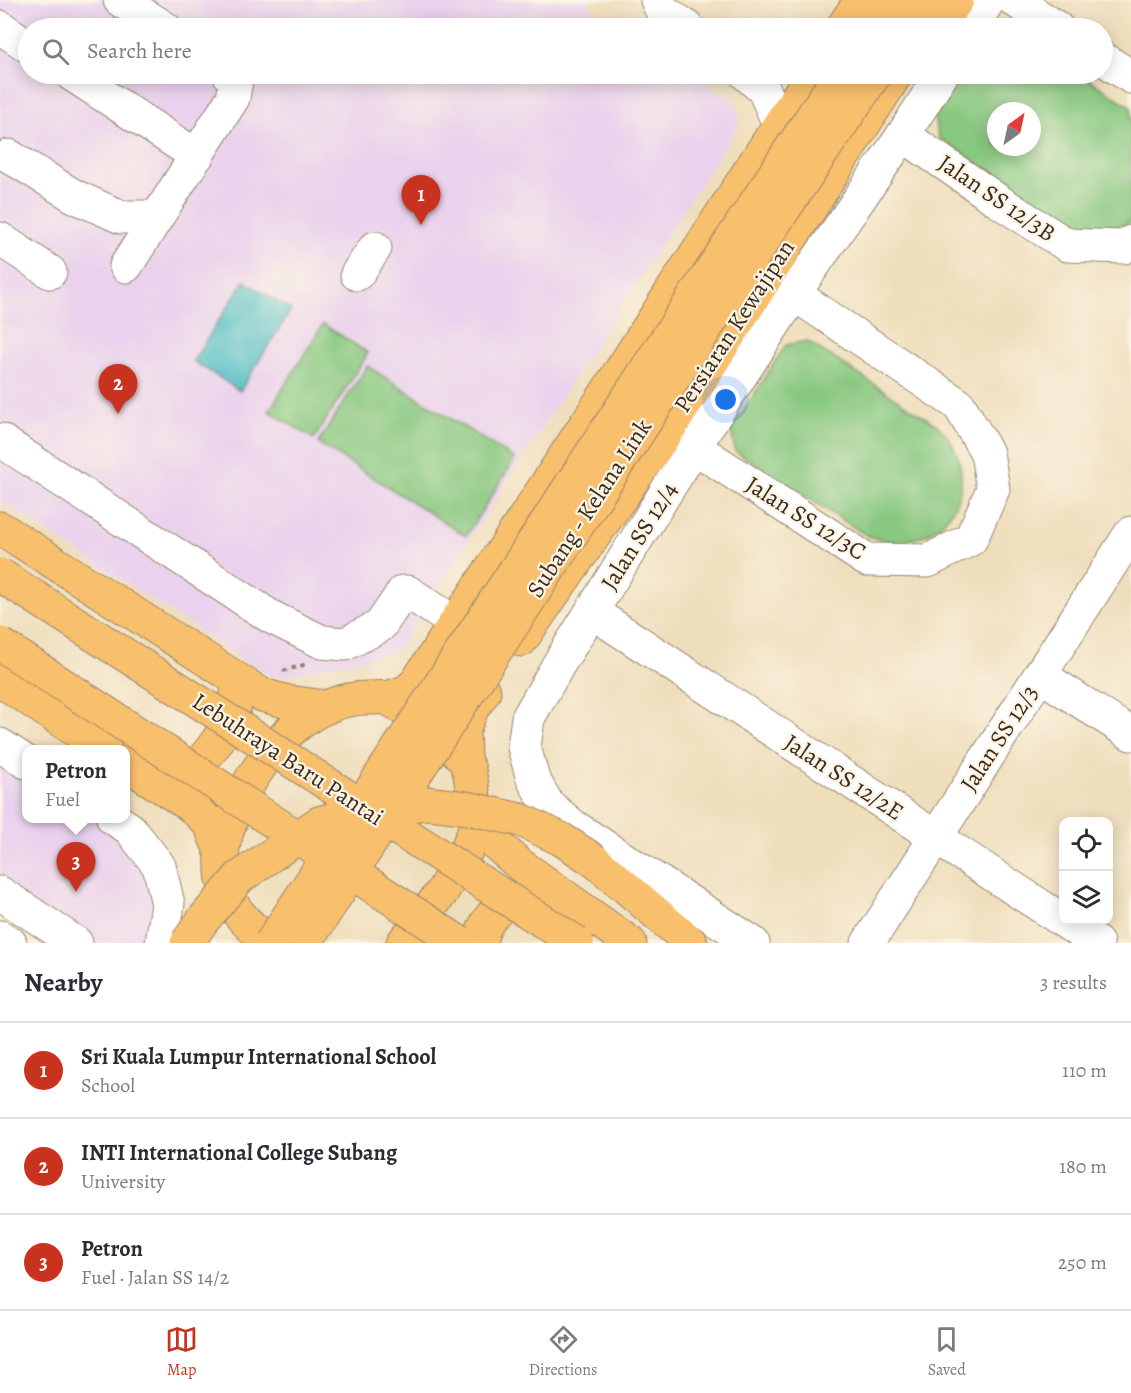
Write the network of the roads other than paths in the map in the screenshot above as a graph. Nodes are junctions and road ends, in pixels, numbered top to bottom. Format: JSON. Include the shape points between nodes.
{"nodes":[{"id":1,"x":120,"y":0,"type":"edge"},
{"id":2,"x":657,"y":0,"type":"edge"},
{"id":3,"x":861,"y":0,"type":"edge"},
{"id":4,"x":888,"y":0,"type":"edge"},
{"id":5,"x":924,"y":0,"type":"edge"},
{"id":6,"x":943,"y":0,"type":"edge"},
{"id":7,"x":957,"y":0,"type":"edge"},
{"id":8,"x":989,"y":0,"type":"edge"},
{"id":9,"x":1014,"y":0,"type":"edge"},
{"id":10,"x":149,"y":18,"type":"edge"},
{"id":11,"x":674,"y":18,"type":"edge"},
{"id":12,"x":849,"y":18,"type":"edge"},
{"id":13,"x":876,"y":18,"type":"edge"},
{"id":14,"x":912,"y":18,"type":"edge"},
{"id":15,"x":931,"y":18,"type":"edge"},
{"id":16,"x":945,"y":18,"type":"edge"},
{"id":17,"x":977,"y":18,"type":"edge"},
{"id":18,"x":1042,"y":18,"type":"edge"},
{"id":19,"x":0,"y":27,"type":"edge"},
{"id":20,"x":18,"y":39,"type":"edge"},
{"id":21,"x":1113,"y":65,"type":"edge"},
{"id":22,"x":1131,"y":77,"type":"edge"},
{"id":23,"x":86,"y":84,"type":"edge"},
{"id":24,"x":235,"y":84,"type":"edge"},
{"id":25,"x":757,"y":84,"type":"edge"},
{"id":26,"x":805,"y":84,"type":"edge"},
{"id":27,"x":833,"y":84,"type":"edge"},
{"id":28,"x":868,"y":84,"type":"edge"},
{"id":29,"x":890,"y":84,"type":"edge"},
{"id":30,"x":902,"y":84,"type":"edge"},
{"id":31,"x":936,"y":84,"type":"edge"},
{"id":32,"x":779,"y":124,"type":"junction"},
{"id":33,"x":903,"y":135,"type":"junction"},
{"id":34,"x":9,"y":156,"type":"dead end"},
{"id":35,"x":197,"y":156,"type":"junction"},
{"id":36,"x":156,"y":217,"type":"junction"},
{"id":37,"x":0,"y":239,"type":"edge"},
{"id":38,"x":1131,"y":242,"type":"edge"},
{"id":39,"x":126,"y":266,"type":"dead end"},
{"id":40,"x":50,"y":272,"type":"dead end"},
{"id":41,"x":794,"y":294,"type":"junction"},
{"id":42,"x":2,"y":445,"type":"edge"},
{"id":43,"x":694,"y":447,"type":"junction"},
{"id":44,"x":611,"y":510,"type":"junction"},
{"id":45,"x":0,"y":528,"type":"edge"},
{"id":46,"x":1131,"y":533,"type":"edge"},
{"id":47,"x":0,"y":575,"type":"edge"},
{"id":48,"x":592,"y":612,"type":"junction"},
{"id":49,"x":455,"y":623,"type":"junction"},
{"id":50,"x":0,"y":644,"type":"edge"},
{"id":51,"x":1040,"y":675,"type":"junction"},
{"id":52,"x":0,"y":680,"type":"edge"},
{"id":53,"x":238,"y":680,"type":"junction"},
{"id":54,"x":386,"y":698,"type":"junction"},
{"id":55,"x":327,"y":707,"type":"junction"},
{"id":56,"x":1131,"y":734,"type":"edge"},
{"id":57,"x":0,"y":745,"type":"edge"},
{"id":58,"x":98,"y":745,"type":"edge"},
{"id":59,"x":22,"y":759,"type":"edge"},
{"id":60,"x":464,"y":759,"type":"junction"},
{"id":61,"x":130,"y":766,"type":"edge"},
{"id":62,"x":170,"y":792,"type":"junction"},
{"id":63,"x":477,"y":814,"type":"junction"},
{"id":64,"x":120,"y":823,"type":"edge"},
{"id":65,"x":936,"y":837,"type":"junction"},
{"id":66,"x":221,"y":852,"type":"junction"},
{"id":67,"x":0,"y":893,"type":"edge"},
{"id":68,"x":557,"y":893,"type":"junction"},
{"id":69,"x":240,"y":931,"type":"edge"},
{"id":70,"x":0,"y":937,"type":"edge"},
{"id":71,"x":10,"y":943,"type":"edge"},
{"id":72,"x":76,"y":943,"type":"edge"},
{"id":73,"x":162,"y":943,"type":"edge"},
{"id":74,"x":188,"y":943,"type":"edge"},
{"id":75,"x":270,"y":943,"type":"edge"},
{"id":76,"x":305,"y":943,"type":"edge"},
{"id":77,"x":403,"y":943,"type":"edge"},
{"id":78,"x":460,"y":943,"type":"edge"},
{"id":79,"x":480,"y":943,"type":"edge"},
{"id":80,"x":577,"y":943,"type":"edge"},
{"id":81,"x":630,"y":943,"type":"edge"},
{"id":82,"x":691,"y":943,"type":"edge"},
{"id":83,"x":753,"y":943,"type":"edge"},
{"id":84,"x":868,"y":943,"type":"edge"},
{"id":85,"x":1096,"y":943,"type":"edge"}],
"edges":[{"from":1,"to":10,"type":"street"},
{"from":2,"to":11,"type":"street"},
{"from":3,"to":12,"type":"main road"},
{"from":4,"to":13,"type":"main road"},
{"from":5,"to":14,"type":"main road"},
{"from":6,"to":15,"type":"main road"},
{"from":7,"to":16,"type":"main road"},
{"from":8,"to":17,"type":"street"},
{"from":9,"to":18,"type":"street"},
{"from":19,"to":20,"type":"street"},
{"from":21,"to":22,"type":"street"},
{"from":23,"to":35,"type":"street"},
{"from":24,"to":35,"type":"street","via":[[233,98]]},
{"from":25,"to":32,"type":"street","via":[[764,90]]},
{"from":26,"to":32,"type":"main road"},
{"from":27,"to":75,"type":"main road","name":"Subang - Kelana Link","bridge":true},
{"from":28,"to":76,"type":"main road","name":"Subang - Kelana Link","bridge":true},
{"from":29,"to":44,"type":"main road","name":"Persiaran Kewajipan","via":[[672,424]]},
{"from":30,"to":44,"type":"main road","via":[[676,431]]},
{"from":31,"to":33,"type":"street","name":"Jalan SS 12/4"},
{"from":32,"to":49,"type":"main road"},
{"from":33,"to":38,"type":"street","name":"Jalan SS 12/3B","via":[[1068,245],[1124,247]]},
{"from":33,"to":41,"type":"street","name":"Jalan SS 12/4"},
{"from":34,"to":36,"type":"street","via":[[74,196],[121,218]]},
{"from":35,"to":36,"type":"street"},
{"from":36,"to":39,"type":"street"},
{"from":37,"to":40,"type":"street"},
{"from":41,"to":43,"type":"street","name":"Jalan SS 12/4"},
{"from":41,"to":43,"type":"street","name":"Jalan SS 12/3C","via":[[958,405],[987,453],[993,489],[970,539],[928,561],[867,560]]},
{"from":42,"to":49,"type":"street","via":[[271,617],[322,642],[345,644],[380,626],[403,592]]},
{"from":43,"to":48,"type":"street","name":"Jalan SS 12/4"},
{"from":44,"to":60,"type":"main road","name":"Persiaran Kewajipan","via":[[472,710],[463,730]]},
{"from":45,"to":53,"type":"main road"},
{"from":46,"to":51,"type":"street","name":"Jalan SS 12/3"},
{"from":47,"to":80,"type":"main road","name":"Lebuhraya Baru Pantai","bridge":true},
{"from":48,"to":65,"type":"street","name":"Jalan SS 12/2E"},
{"from":48,"to":83,"type":"street","name":"Jalan SS 12/4","via":[[528,718],[524,747],[533,779],[548,805],[573,826]]},
{"from":49,"to":54,"type":"main road","via":[[416,683],[406,692]]},
{"from":50,"to":78,"type":"main road","bridge":true},
{"from":51,"to":56,"type":"street"},
{"from":51,"to":65,"type":"street","name":"Jalan SS 12/3"},
{"from":52,"to":58,"type":"main road"},
{"from":53,"to":55,"type":"main road","via":[[262,694],[288,702]]},
{"from":53,"to":62,"type":"main road","via":[[229,721],[213,747]]},
{"from":54,"to":55,"type":"main road","via":[[349,698]]},
{"from":54,"to":60,"type":"main road","via":[[443,737]]},
{"from":55,"to":66,"type":"main road","via":[[297,726],[270,754],[235,813]]},
{"from":57,"to":59,"type":"street"},
{"from":60,"to":63,"type":"main road"},
{"from":61,"to":62,"type":"main road"},
{"from":62,"to":66,"type":"main road","via":[[210,824]]},
{"from":63,"to":68,"type":"main road","via":[[495,843]]},
{"from":63,"to":77,"type":"main road","via":[[466,850],[442,892]]},
{"from":64,"to":73,"type":"street","via":[[130,829],[159,866],[168,904]]},
{"from":65,"to":84,"type":"street","name":"Jalan SS 12/3"},
{"from":65,"to":85,"type":"street","name":"Jalan SS 12/2E"},
{"from":66,"to":69,"type":"main road","via":[[225,888]]},
{"from":67,"to":72,"type":"street"},
{"from":68,"to":79,"type":"main road","via":[[538,893],[506,903],[487,923]]},
{"from":68,"to":81,"type":"main road"},
{"from":69,"to":75,"type":"main road"},
{"from":70,"to":71,"type":"street"},
{"from":74,"to":82,"type":"main road","bridge":true,"via":[[239,878],[319,823],[374,808],[429,803],[521,820],[561,839],[595,861]]}]}
